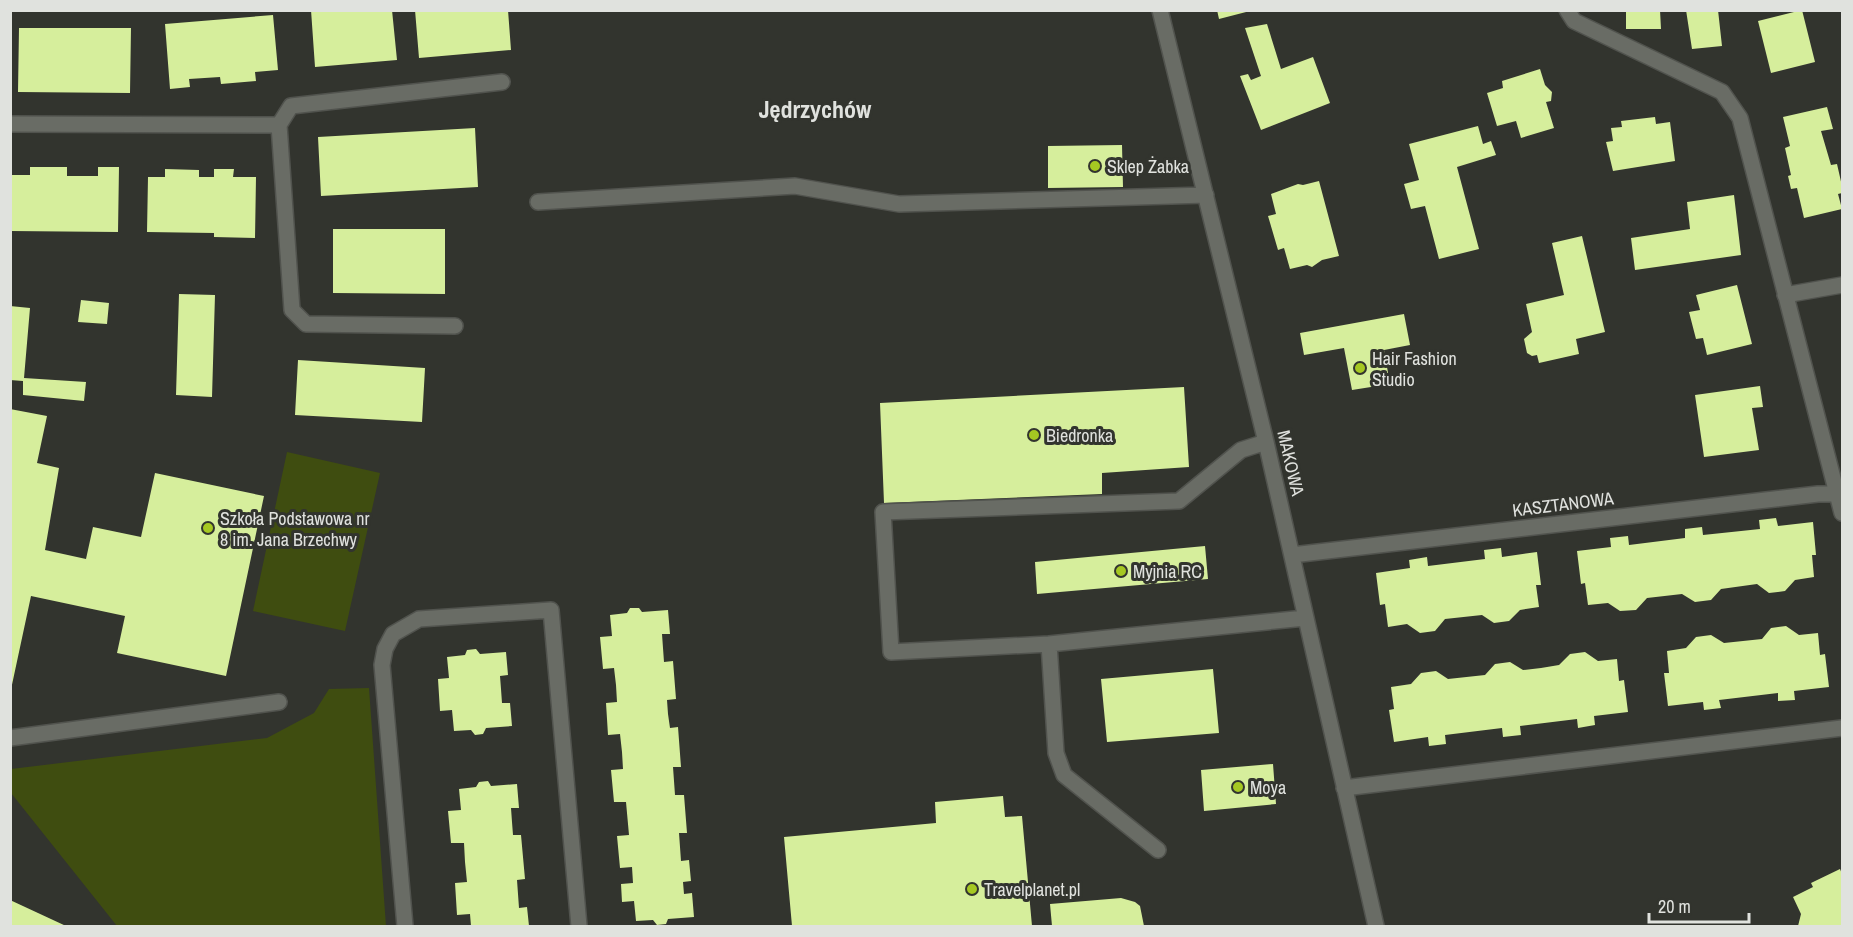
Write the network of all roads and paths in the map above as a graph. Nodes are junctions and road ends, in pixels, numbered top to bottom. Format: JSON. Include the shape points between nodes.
{"nodes":[{"id":1,"x":1160,"y":10,"type":"edge"},
{"id":2,"x":1567,"y":10,"type":"edge"},
{"id":3,"x":502,"y":82,"type":"dead end"},
{"id":4,"x":10,"y":124,"type":"edge"},
{"id":5,"x":279,"y":125,"type":"junction"},
{"id":6,"x":1206,"y":195,"type":"junction"},
{"id":7,"x":538,"y":202,"type":"dead end"},
{"id":8,"x":1842,"y":285,"type":"edge"},
{"id":9,"x":1785,"y":295,"type":"junction"},
{"id":10,"x":455,"y":326,"type":"dead end"},
{"id":11,"x":1266,"y":442,"type":"junction"},
{"id":12,"x":1838,"y":494,"type":"junction"},
{"id":13,"x":1842,"y":513,"type":"edge"},
{"id":14,"x":1292,"y":555,"type":"junction"},
{"id":15,"x":1305,"y":618,"type":"junction"},
{"id":16,"x":1049,"y":644,"type":"junction"},
{"id":17,"x":279,"y":702,"type":"dead end"},
{"id":18,"x":1842,"y":728,"type":"edge"},
{"id":19,"x":10,"y":738,"type":"edge"},
{"id":20,"x":1344,"y":788,"type":"junction"},
{"id":21,"x":1158,"y":850,"type":"dead end"},
{"id":22,"x":405,"y":927,"type":"edge"},
{"id":23,"x":579,"y":927,"type":"edge"},
{"id":24,"x":1376,"y":927,"type":"edge"}],
"edges":[{"from":1,"to":6,"type":"street","name":"MAKOWA"},
{"from":2,"to":9,"type":"street","via":[[1574,21],[1722,92],[1740,118]]},
{"from":3,"to":5,"type":"street","via":[[291,106]]},
{"from":4,"to":5,"type":"street"},
{"from":5,"to":10,"type":"street","via":[[292,310],[306,324]]},
{"from":6,"to":7,"type":"street","via":[[899,204],[795,186]]},
{"from":6,"to":11,"type":"street","name":"MAKOWA"},
{"from":8,"to":9,"type":"street"},
{"from":9,"to":12,"type":"street"},
{"from":11,"to":14,"type":"street","name":"MAKOWA"},
{"from":11,"to":16,"type":"street","via":[[1241,450],[1179,501],[883,512],[891,652]]},
{"from":12,"to":13,"type":"street"},
{"from":12,"to":14,"type":"street","name":"KASZTANOWA"},
{"from":14,"to":15,"type":"street","name":"MAKOWA"},
{"from":15,"to":16,"type":"street"},
{"from":15,"to":20,"type":"street","name":"MAKOWA"},
{"from":16,"to":21,"type":"street","via":[[1056,753],[1064,775]]},
{"from":17,"to":19,"type":"street"},
{"from":18,"to":20,"type":"street"},
{"from":20,"to":24,"type":"street","name":"MAKOWA"},
{"from":22,"to":23,"type":"street","via":[[382,665],[385,649],[393,634],[419,619],[551,610]]}]}
